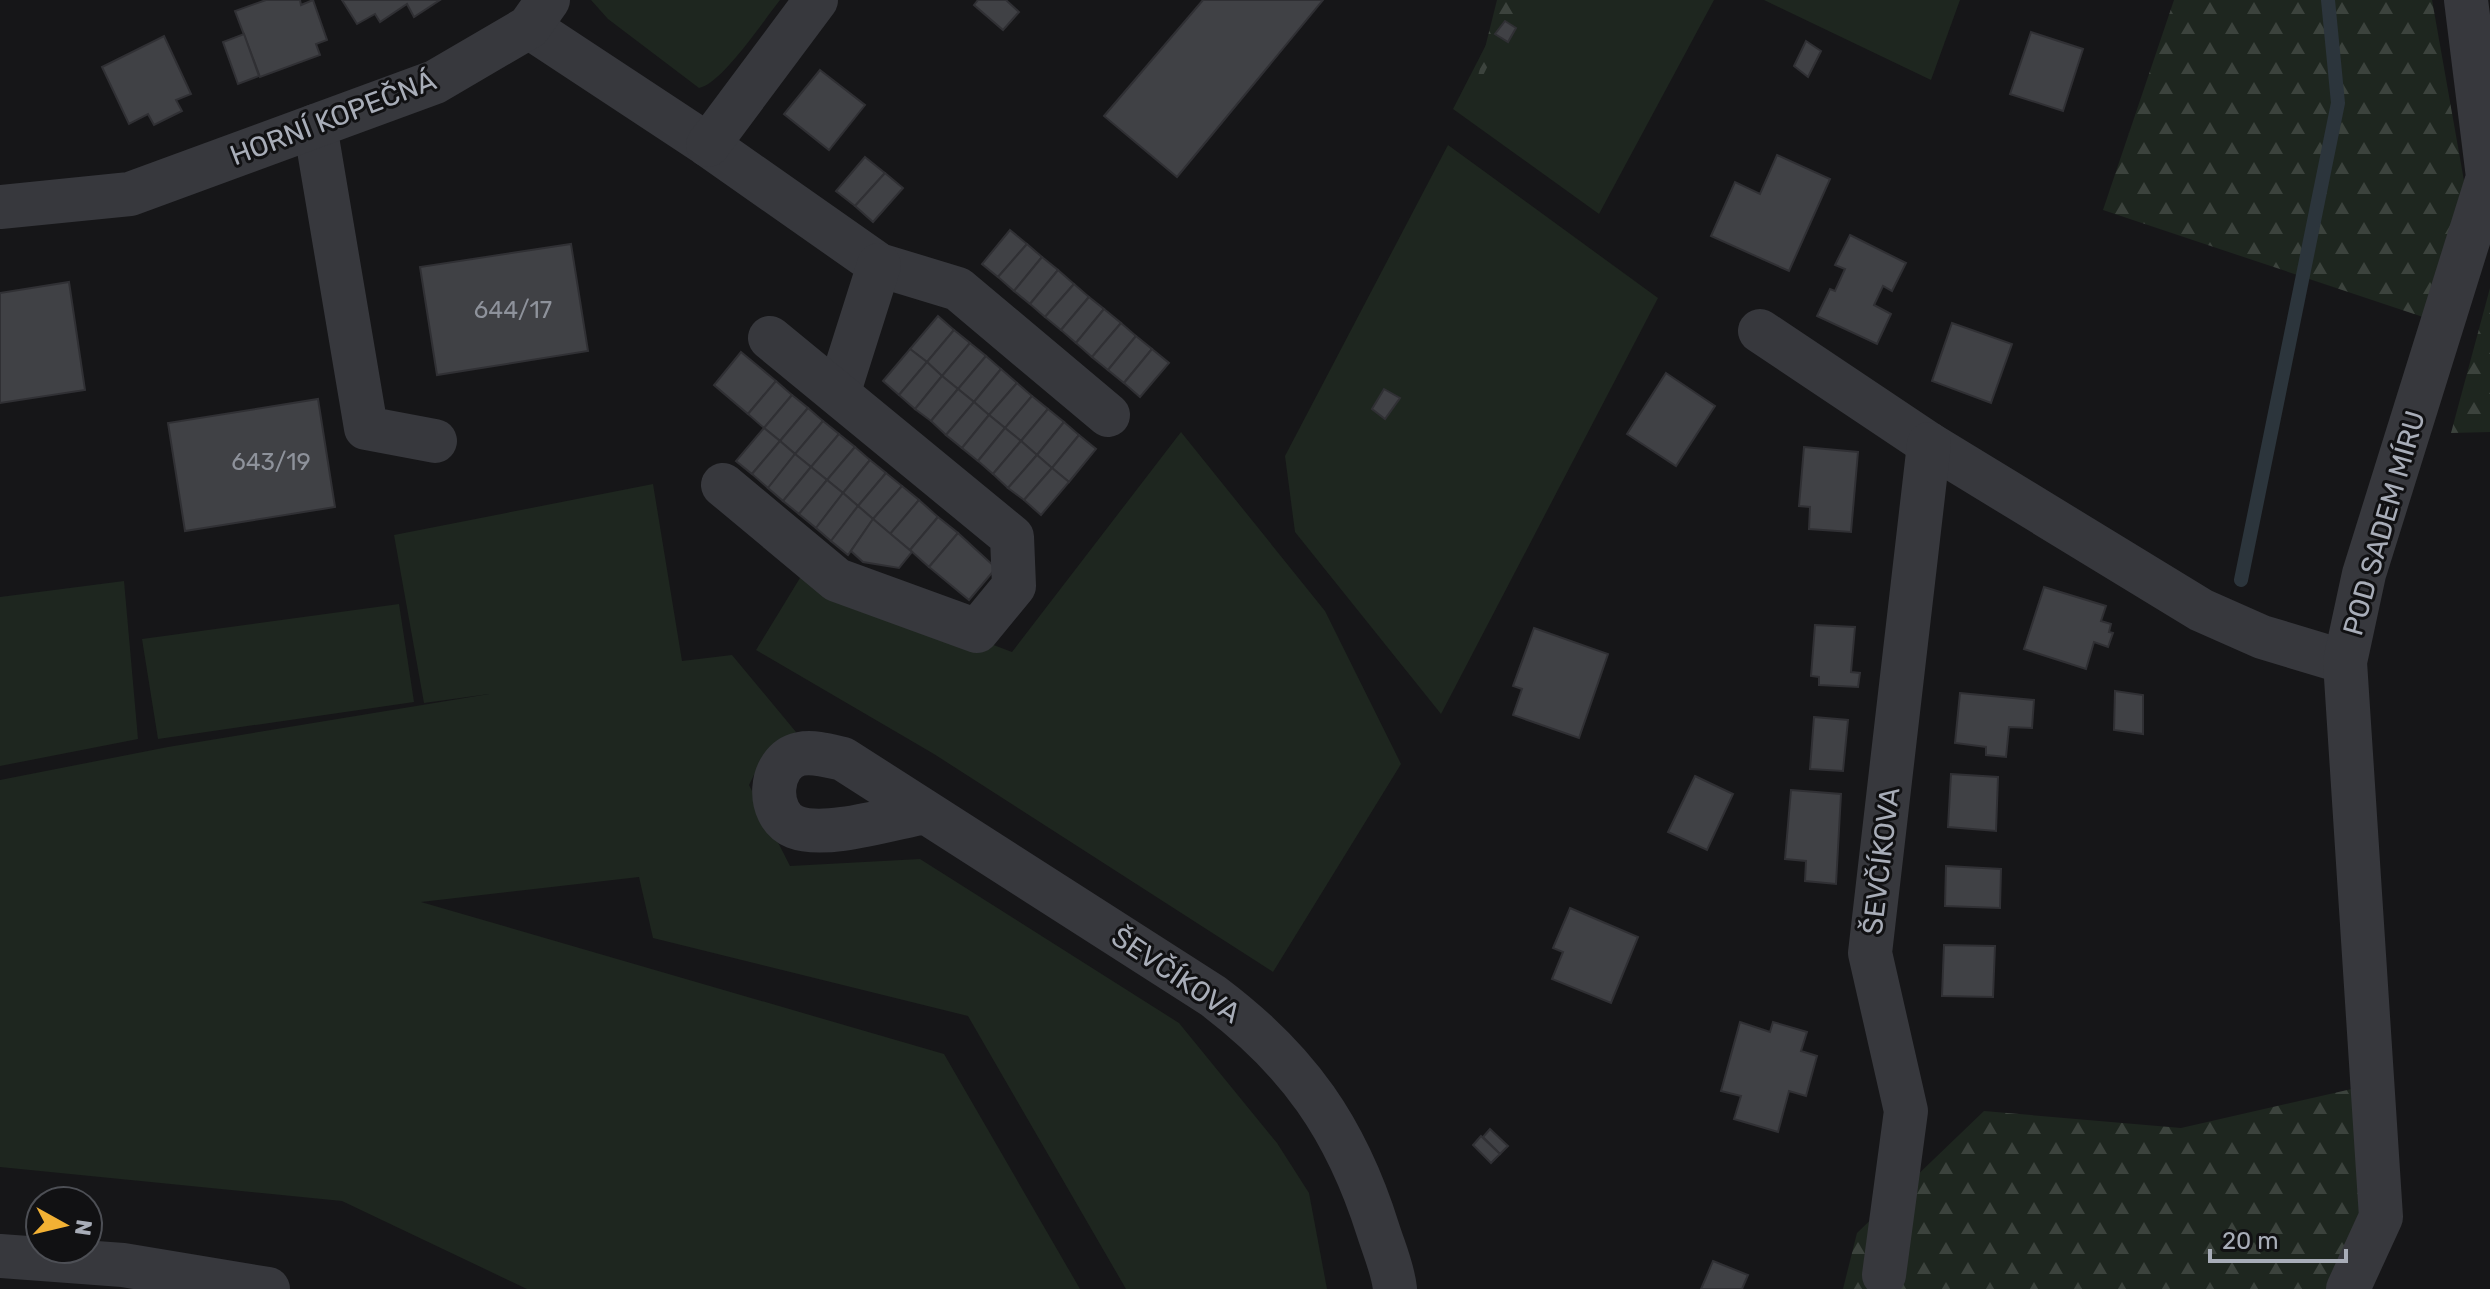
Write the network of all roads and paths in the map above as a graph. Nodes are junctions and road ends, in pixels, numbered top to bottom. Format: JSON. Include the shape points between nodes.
{"nodes":[{"id":1,"x":816,"y":0,"type":"edge"},
{"id":2,"x":2466,"y":0,"type":"edge"},
{"id":3,"x":538,"y":14,"type":"edge"},
{"id":4,"x":315,"y":126,"type":"junction"},
{"id":5,"x":708,"y":145,"type":"junction"},
{"id":6,"x":0,"y":207,"type":"edge"},
{"id":7,"x":879,"y":265,"type":"junction"},
{"id":8,"x":1760,"y":331,"type":"dead end"},
{"id":9,"x":770,"y":338,"type":"dead end"},
{"id":10,"x":839,"y":391,"type":"junction"},
{"id":11,"x":1108,"y":415,"type":"dead end"},
{"id":12,"x":435,"y":441,"type":"dead end"},
{"id":13,"x":1929,"y":444,"type":"junction"},
{"id":14,"x":723,"y":485,"type":"dead end"},
{"id":15,"x":2345,"y":662,"type":"junction"},
{"id":16,"x":925,"y":812,"type":"junction"},
{"id":17,"x":0,"y":1256,"type":"edge"},
{"id":18,"x":1884,"y":1275,"type":"dead end"},
{"id":19,"x":268,"y":1289,"type":"edge"},
{"id":20,"x":1395,"y":1289,"type":"edge"},
{"id":21,"x":2348,"y":1289,"type":"edge"}],
"edges":[{"from":1,"to":5,"type":"street"},
{"from":2,"to":15,"type":"street","name":"POD SADEM MÍRU","via":[[2488,177],[2364,574]]},
{"from":3,"to":4,"type":"street","name":"HORNÍ KOPEČNÁ","via":[[435,82]]},
{"from":3,"to":5,"type":"street","name":"HORNÍ KOPEČNÁ"},
{"from":4,"to":6,"type":"street","name":"HORNÍ KOPEČNÁ","via":[[130,194]]},
{"from":4,"to":12,"type":"street","via":[[366,428]]},
{"from":5,"to":7,"type":"street","name":"HORNÍ KOPEČNÁ"},
{"from":7,"to":10,"type":"street"},
{"from":7,"to":11,"type":"street","name":"HORNÍ KOPEČNÁ","via":[[958,289]]},
{"from":8,"to":13,"type":"street"},
{"from":9,"to":10,"type":"street"},
{"from":10,"to":14,"type":"street","via":[[1012,537],[1014,586],[977,631],[837,580]]},
{"from":13,"to":15,"type":"street","via":[[2201,610],[2262,637]]},
{"from":13,"to":18,"type":"street","name":"ŠEVČÍKOVA","via":[[1870,953],[1906,1111]]},
{"from":15,"to":21,"type":"street","name":"POD SADEM MÍRU","via":[[2381,1217]]},
{"from":16,"to":16,"type":"street","name":"ŠEVČÍKOVA","via":[[843,759],[808,753],[784,762],[776,774],[781,816],[794,827],[818,831]]},
{"from":16,"to":20,"type":"street","name":"ŠEVČÍKOVA","via":[[1213,996],[1257,1030],[1317,1098],[1362,1181]]},
{"from":17,"to":19,"type":"street","via":[[123,1265]]}]}
